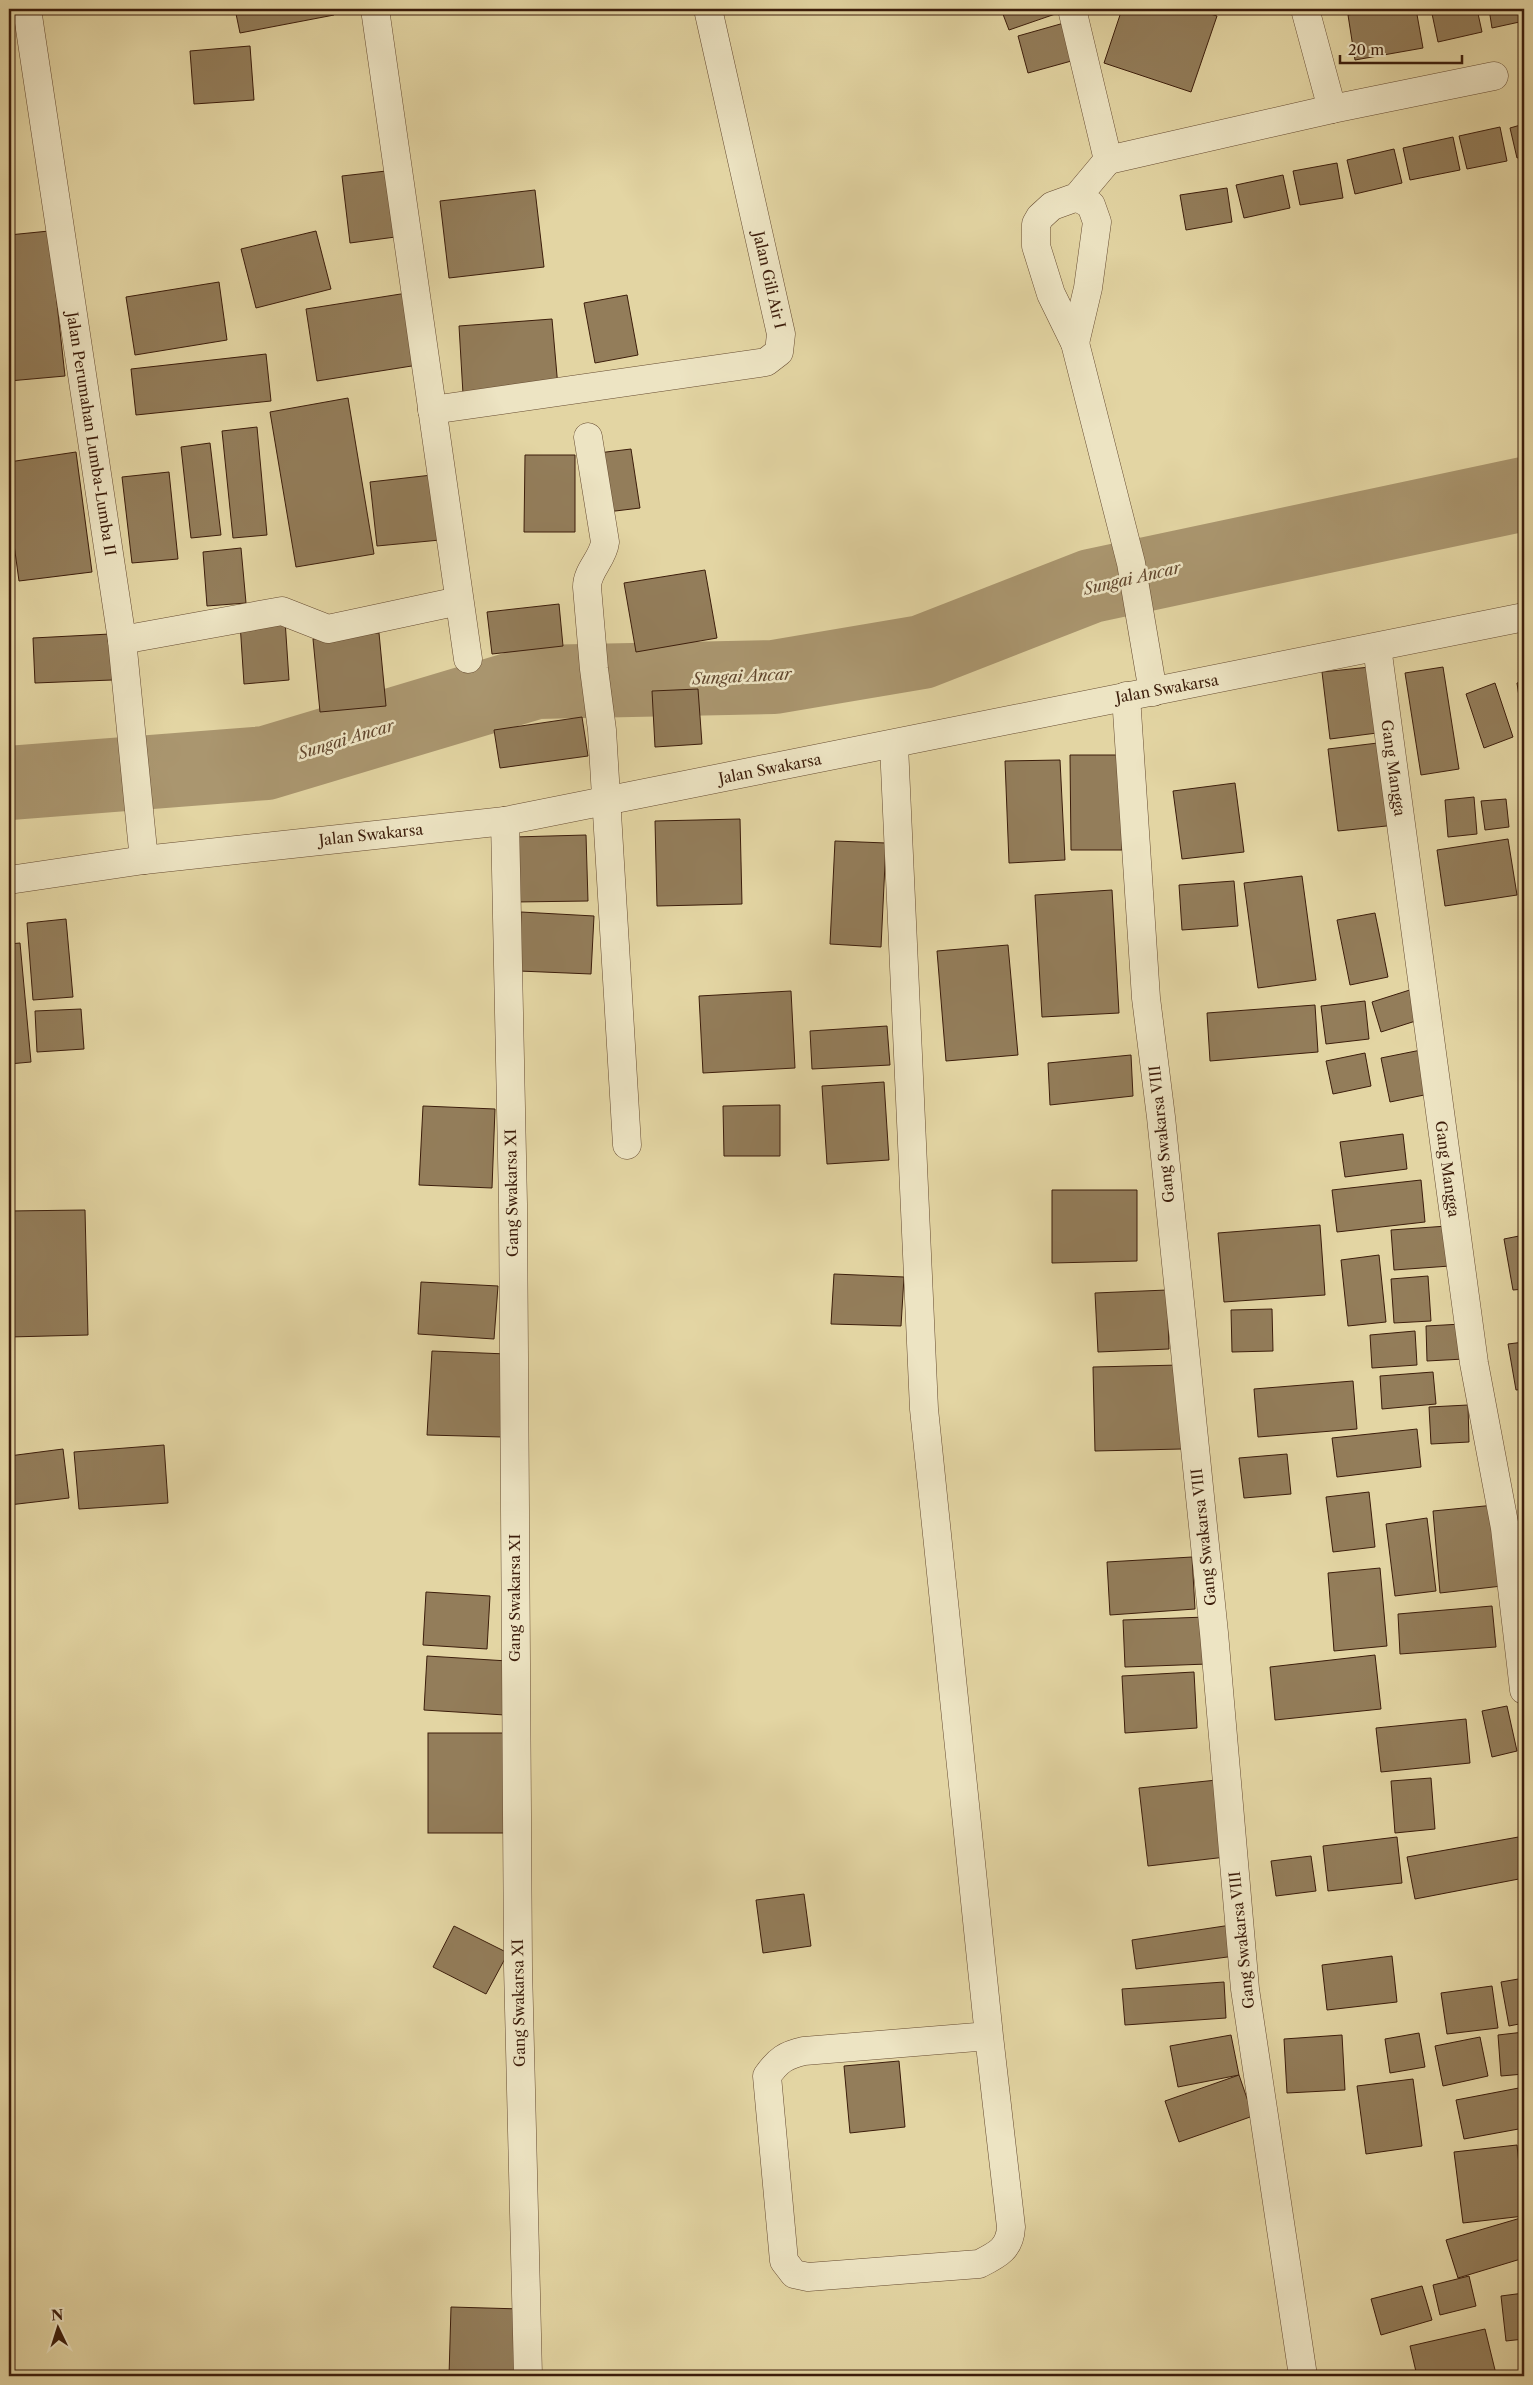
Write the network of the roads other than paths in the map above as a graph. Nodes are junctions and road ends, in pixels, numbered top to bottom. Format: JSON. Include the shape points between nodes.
{"nodes":[{"id":1,"x":27,"y":9,"type":"edge"},
{"id":2,"x":375,"y":9,"type":"edge"},
{"id":3,"x":708,"y":9,"type":"edge"},
{"id":4,"x":1072,"y":9,"type":"edge"},
{"id":5,"x":1305,"y":9,"type":"edge"},
{"id":6,"x":1494,"y":76,"type":"dead end"},
{"id":7,"x":1332,"y":109,"type":"junction"},
{"id":8,"x":1108,"y":160,"type":"junction"},
{"id":9,"x":1077,"y":196,"type":"junction"},
{"id":10,"x":1075,"y":343,"type":"junction"},
{"id":11,"x":432,"y":410,"type":"junction"},
{"id":12,"x":588,"y":437,"type":"dead end"},
{"id":13,"x":459,"y":601,"type":"junction"},
{"id":14,"x":1524,"y":618,"type":"edge"},
{"id":15,"x":122,"y":640,"type":"junction"},
{"id":16,"x":1377,"y":647,"type":"junction"},
{"id":17,"x":468,"y":659,"type":"dead end"},
{"id":18,"x":1153,"y":692,"type":"junction"},
{"id":19,"x":1126,"y":696,"type":"junction"},
{"id":20,"x":894,"y":745,"type":"junction"},
{"id":21,"x":606,"y":802,"type":"junction"},
{"id":22,"x":505,"y":821,"type":"junction"},
{"id":23,"x":143,"y":849,"type":"junction"},
{"id":24,"x":9,"y":880,"type":"edge"},
{"id":25,"x":627,"y":1145,"type":"dead end"},
{"id":26,"x":1524,"y":1690,"type":"edge"},
{"id":27,"x":989,"y":2036,"type":"junction"},
{"id":28,"x":528,"y":2375,"type":"dead end"},
{"id":29,"x":1303,"y":2376,"type":"edge"}],
"edges":[{"from":1,"to":15,"type":"street","name":"Jalan Perumahan Lumba-Lumba II"},
{"from":2,"to":11,"type":"street"},
{"from":3,"to":11,"type":"street","name":"Jalan Gili Air I","via":[[782,334],[779,352],[766,362]]},
{"from":4,"to":8,"type":"street"},
{"from":5,"to":7,"type":"street"},
{"from":6,"to":7,"type":"street"},
{"from":7,"to":8,"type":"street"},
{"from":8,"to":9,"type":"street"},
{"from":9,"to":10,"type":"street","via":[[1091,205],[1097,222],[1088,288]]},
{"from":9,"to":10,"type":"street","via":[[1052,206],[1036,224],[1036,246],[1051,294]]},
{"from":10,"to":18,"type":"street","via":[[1131,563]]},
{"from":11,"to":13,"type":"street"},
{"from":12,"to":21,"type":"street","via":[[605,542],[604,550],[587,578]]},
{"from":13,"to":15,"type":"street","via":[[328,629],[282,611]]},
{"from":13,"to":17,"type":"street"},
{"from":14,"to":16,"type":"street","name":"Jalan Swakarsa"},
{"from":15,"to":23,"type":"street","name":"Jalan Perumahan Lumba-Lumba II"},
{"from":16,"to":18,"type":"street","name":"Jalan Swakarsa"},
{"from":16,"to":26,"type":"street","name":"Gang Mangga","via":[[1474,1363],[1505,1528]]},
{"from":18,"to":19,"type":"street","name":"Jalan Swakarsa"},
{"from":19,"to":20,"type":"street","name":"Jalan Swakarsa"},
{"from":19,"to":29,"type":"street","name":"Gang Swakarsa VIII","via":[[1146,998],[1214,1632],[1245,1989]]},
{"from":20,"to":21,"type":"street","name":"Jalan Swakarsa"},
{"from":20,"to":27,"type":"street","via":[[924,1409]]},
{"from":21,"to":22,"type":"street","name":"Jalan Swakarsa"},
{"from":21,"to":25,"type":"street"},
{"from":22,"to":23,"type":"street","name":"Jalan Swakarsa"},
{"from":22,"to":28,"type":"street","name":"Gang Swakarsa XI","via":[[513,1204],[518,1967]]},
{"from":23,"to":24,"type":"street","name":"Jalan Swakarsa"},
{"from":27,"to":27,"type":"street","via":[[1011,2227],[1010,2239],[997,2255],[979,2264],[808,2277],[794,2274],[784,2261],[767,2076],[776,2063],[786,2055],[804,2051]]}]}
